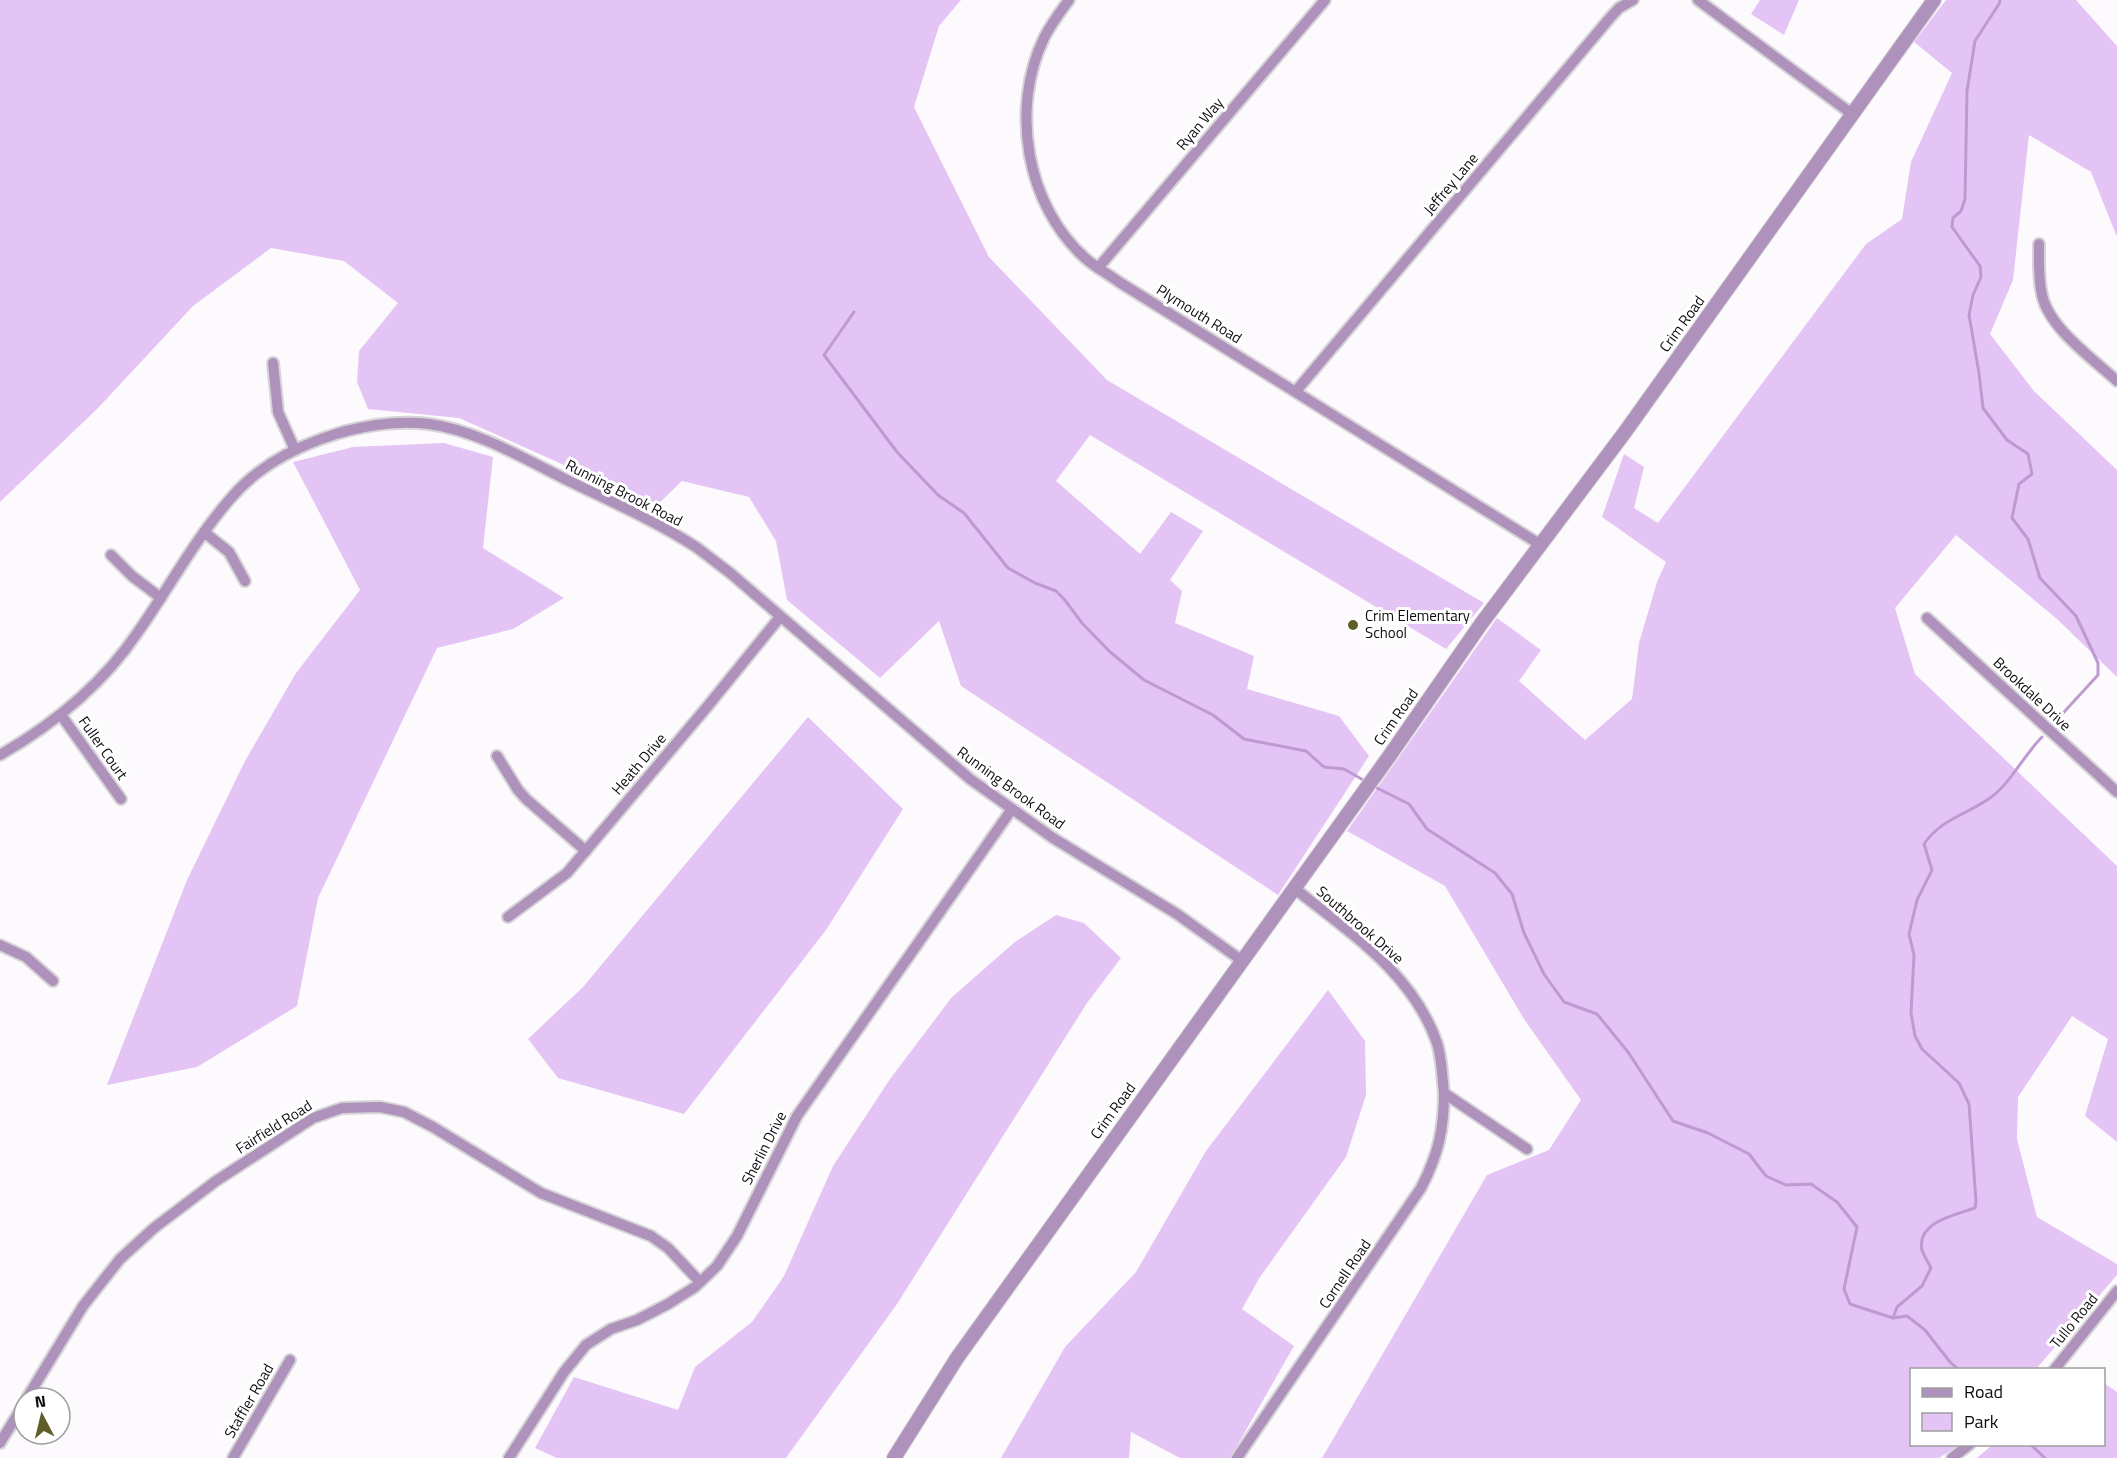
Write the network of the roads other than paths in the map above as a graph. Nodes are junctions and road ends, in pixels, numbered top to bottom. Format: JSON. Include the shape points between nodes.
{"nodes":[{"id":1,"x":1069,"y":0,"type":"edge"},
{"id":2,"x":1325,"y":0,"type":"edge"},
{"id":3,"x":1633,"y":0,"type":"edge"},
{"id":4,"x":1698,"y":0,"type":"edge"},
{"id":5,"x":1934,"y":0,"type":"edge"},
{"id":6,"x":1852,"y":114,"type":"junction"},
{"id":7,"x":2039,"y":244,"type":"dead end"},
{"id":8,"x":1098,"y":268,"type":"junction"},
{"id":9,"x":273,"y":363,"type":"dead end"},
{"id":10,"x":2117,"y":381,"type":"edge"},
{"id":11,"x":1296,"y":391,"type":"junction"},
{"id":12,"x":295,"y":450,"type":"junction"},
{"id":13,"x":204,"y":532,"type":"junction"},
{"id":14,"x":1541,"y":545,"type":"junction"},
{"id":15,"x":111,"y":555,"type":"dead end"},
{"id":16,"x":245,"y":581,"type":"dead end"},
{"id":17,"x":161,"y":598,"type":"junction"},
{"id":18,"x":780,"y":617,"type":"junction"},
{"id":19,"x":1927,"y":618,"type":"dead end"},
{"id":20,"x":61,"y":715,"type":"junction"},
{"id":21,"x":0,"y":754,"type":"edge"},
{"id":22,"x":497,"y":756,"type":"dead end"},
{"id":23,"x":2117,"y":792,"type":"edge"},
{"id":24,"x":120,"y":799,"type":"dead end"},
{"id":25,"x":1012,"y":809,"type":"junction"},
{"id":26,"x":586,"y":851,"type":"junction"},
{"id":27,"x":1294,"y":888,"type":"junction"},
{"id":28,"x":508,"y":917,"type":"dead end"},
{"id":29,"x":0,"y":945,"type":"edge"},
{"id":30,"x":1241,"y":960,"type":"junction"},
{"id":31,"x":53,"y":981,"type":"dead end"},
{"id":32,"x":1444,"y":1093,"type":"junction"},
{"id":33,"x":1527,"y":1149,"type":"dead end"},
{"id":34,"x":700,"y":1282,"type":"junction"},
{"id":35,"x":2117,"y":1291,"type":"edge"},
{"id":36,"x":290,"y":1360,"type":"dead end"},
{"id":37,"x":2056,"y":1368,"type":"edge"},
{"id":38,"x":34,"y":1386,"type":"edge"},
{"id":39,"x":12,"y":1424,"type":"edge"},
{"id":40,"x":0,"y":1443,"type":"edge"},
{"id":41,"x":1967,"y":1446,"type":"edge"},
{"id":42,"x":233,"y":1458,"type":"edge"},
{"id":43,"x":509,"y":1458,"type":"edge"},
{"id":44,"x":894,"y":1458,"type":"edge"},
{"id":45,"x":1237,"y":1458,"type":"edge"},
{"id":46,"x":1952,"y":1458,"type":"edge"}],
"edges":[{"from":1,"to":8,"type":"street","name":"Plymouth Road","via":[[1038,52],[1025,118],[1039,190],[1069,241]]},
{"from":2,"to":8,"type":"street","name":"Ryan Way"},
{"from":3,"to":11,"type":"street","name":"Jeffrey Lane","via":[[1609,19]]},
{"from":4,"to":6,"type":"street"},
{"from":5,"to":6,"type":"street","name":"Crim Road"},
{"from":6,"to":14,"type":"street","name":"Crim Road"},
{"from":7,"to":10,"type":"street","via":[[2040,284],[2046,308],[2068,335]]},
{"from":8,"to":11,"type":"street","name":"Plymouth Road"},
{"from":9,"to":12,"type":"street","via":[[278,412]]},
{"from":11,"to":14,"type":"street","name":"Plymouth Road"},
{"from":12,"to":13,"type":"street","name":"Running Brook Road","via":[[245,484]]},
{"from":12,"to":18,"type":"street","name":"Running Brook Road","via":[[316,440],[372,427],[427,424],[449,428],[517,454],[682,539],[729,572]]},
{"from":13,"to":16,"type":"street","via":[[229,552]]},
{"from":13,"to":17,"type":"street","name":"Running Brook Road"},
{"from":14,"to":27,"type":"street","name":"Crim Road"},
{"from":15,"to":17,"type":"street"},
{"from":17,"to":20,"type":"street","name":"Running Brook Road","via":[[112,666]]},
{"from":18,"to":25,"type":"street","name":"Running Brook Road","via":[[970,779]]},
{"from":18,"to":26,"type":"street","name":"Heath Drive"},
{"from":19,"to":23,"type":"street","name":"Brookdale Drive"},
{"from":20,"to":21,"type":"street","name":"Running Brook Road"},
{"from":20,"to":24,"type":"street","name":"Fuller Court"},
{"from":22,"to":26,"type":"street","via":[[526,799]]},
{"from":25,"to":30,"type":"street","name":"Running Brook Road","via":[[1177,914]]},
{"from":25,"to":34,"type":"street","name":"Sherlin Drive","via":[[797,1116],[728,1251]]},
{"from":26,"to":28,"type":"street","name":"Heath Drive","via":[[556,883]]},
{"from":27,"to":30,"type":"street","name":"Crim Road"},
{"from":27,"to":32,"type":"street","name":"Southbrook Drive","via":[[1378,956],[1406,985],[1424,1010],[1437,1044]]},
{"from":29,"to":31,"type":"street","via":[[26,957]]},
{"from":30,"to":44,"type":"street","name":"Crim Road","via":[[957,1358]]},
{"from":32,"to":33,"type":"street"},
{"from":32,"to":45,"type":"street","name":"Cornell Road","via":[[1442,1128],[1434,1162],[1421,1188]]},
{"from":34,"to":38,"type":"street","name":"Fairfield Road","via":[[675,1254],[651,1236],[541,1193],[433,1126],[404,1112],[380,1107],[342,1108],[313,1118],[216,1181],[154,1228],[120,1259],[83,1306]]},
{"from":34,"to":43,"type":"street","name":"Sherlin Drive","via":[[668,1304],[611,1329],[586,1345]]},
{"from":35,"to":37,"type":"street","name":"Tullo Road"},
{"from":36,"to":42,"type":"street","name":"Staffler Road"},
{"from":39,"to":40,"type":"street"},
{"from":41,"to":46,"type":"street"}]}
